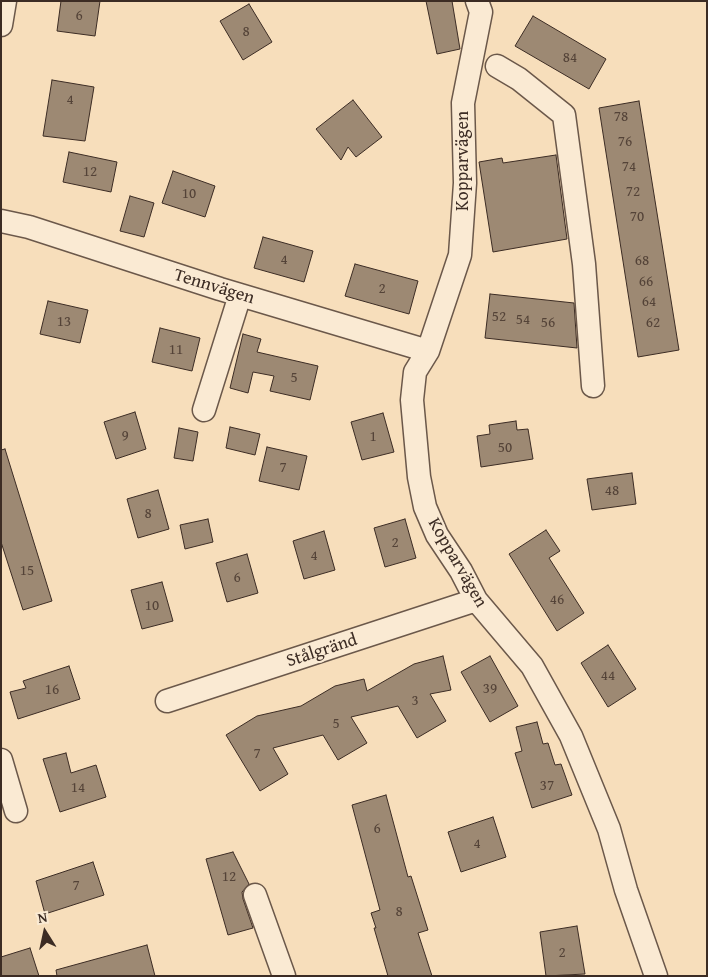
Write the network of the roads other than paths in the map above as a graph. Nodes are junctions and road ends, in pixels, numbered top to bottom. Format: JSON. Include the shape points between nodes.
{"nodes":[{"id":1,"x":5,"y":1,"type":"edge"},
{"id":2,"x":477,"y":1,"type":"edge"},
{"id":3,"x":1,"y":25,"type":"edge"},
{"id":4,"x":497,"y":66,"type":"dead end"},
{"id":5,"x":1,"y":221,"type":"edge"},
{"id":6,"x":240,"y":295,"type":"junction"},
{"id":7,"x":428,"y":350,"type":"junction"},
{"id":8,"x":593,"y":386,"type":"dead end"},
{"id":9,"x":204,"y":410,"type":"dead end"},
{"id":10,"x":476,"y":600,"type":"junction"},
{"id":11,"x":167,"y":701,"type":"dead end"},
{"id":12,"x":1,"y":760,"type":"edge"},
{"id":13,"x":16,"y":811,"type":"dead end"},
{"id":14,"x":255,"y":895,"type":"dead end"},
{"id":15,"x":284,"y":976,"type":"edge"},
{"id":16,"x":656,"y":976,"type":"edge"}],
"edges":[{"from":1,"to":3,"type":"street"},
{"from":2,"to":7,"type":"street","name":"Kopparvägen","via":[[481,12],[463,103],[465,183],[460,255]]},
{"from":4,"to":8,"type":"street","via":[[564,115],[584,264]]},
{"from":5,"to":6,"type":"street","name":"Tennvägen","via":[[29,227]]},
{"from":6,"to":7,"type":"street","name":"Tennvägen"},
{"from":6,"to":9,"type":"street"},
{"from":7,"to":10,"type":"street","name":"Kopparvägen","via":[[415,372],[412,400],[419,476],[437,535]]},
{"from":10,"to":11,"type":"street","name":"Stålgränd"},
{"from":10,"to":16,"type":"street","name":"Kopparvägen","via":[[532,666],[571,736],[609,829]]},
{"from":12,"to":13,"type":"street"},
{"from":14,"to":15,"type":"street"}]}
